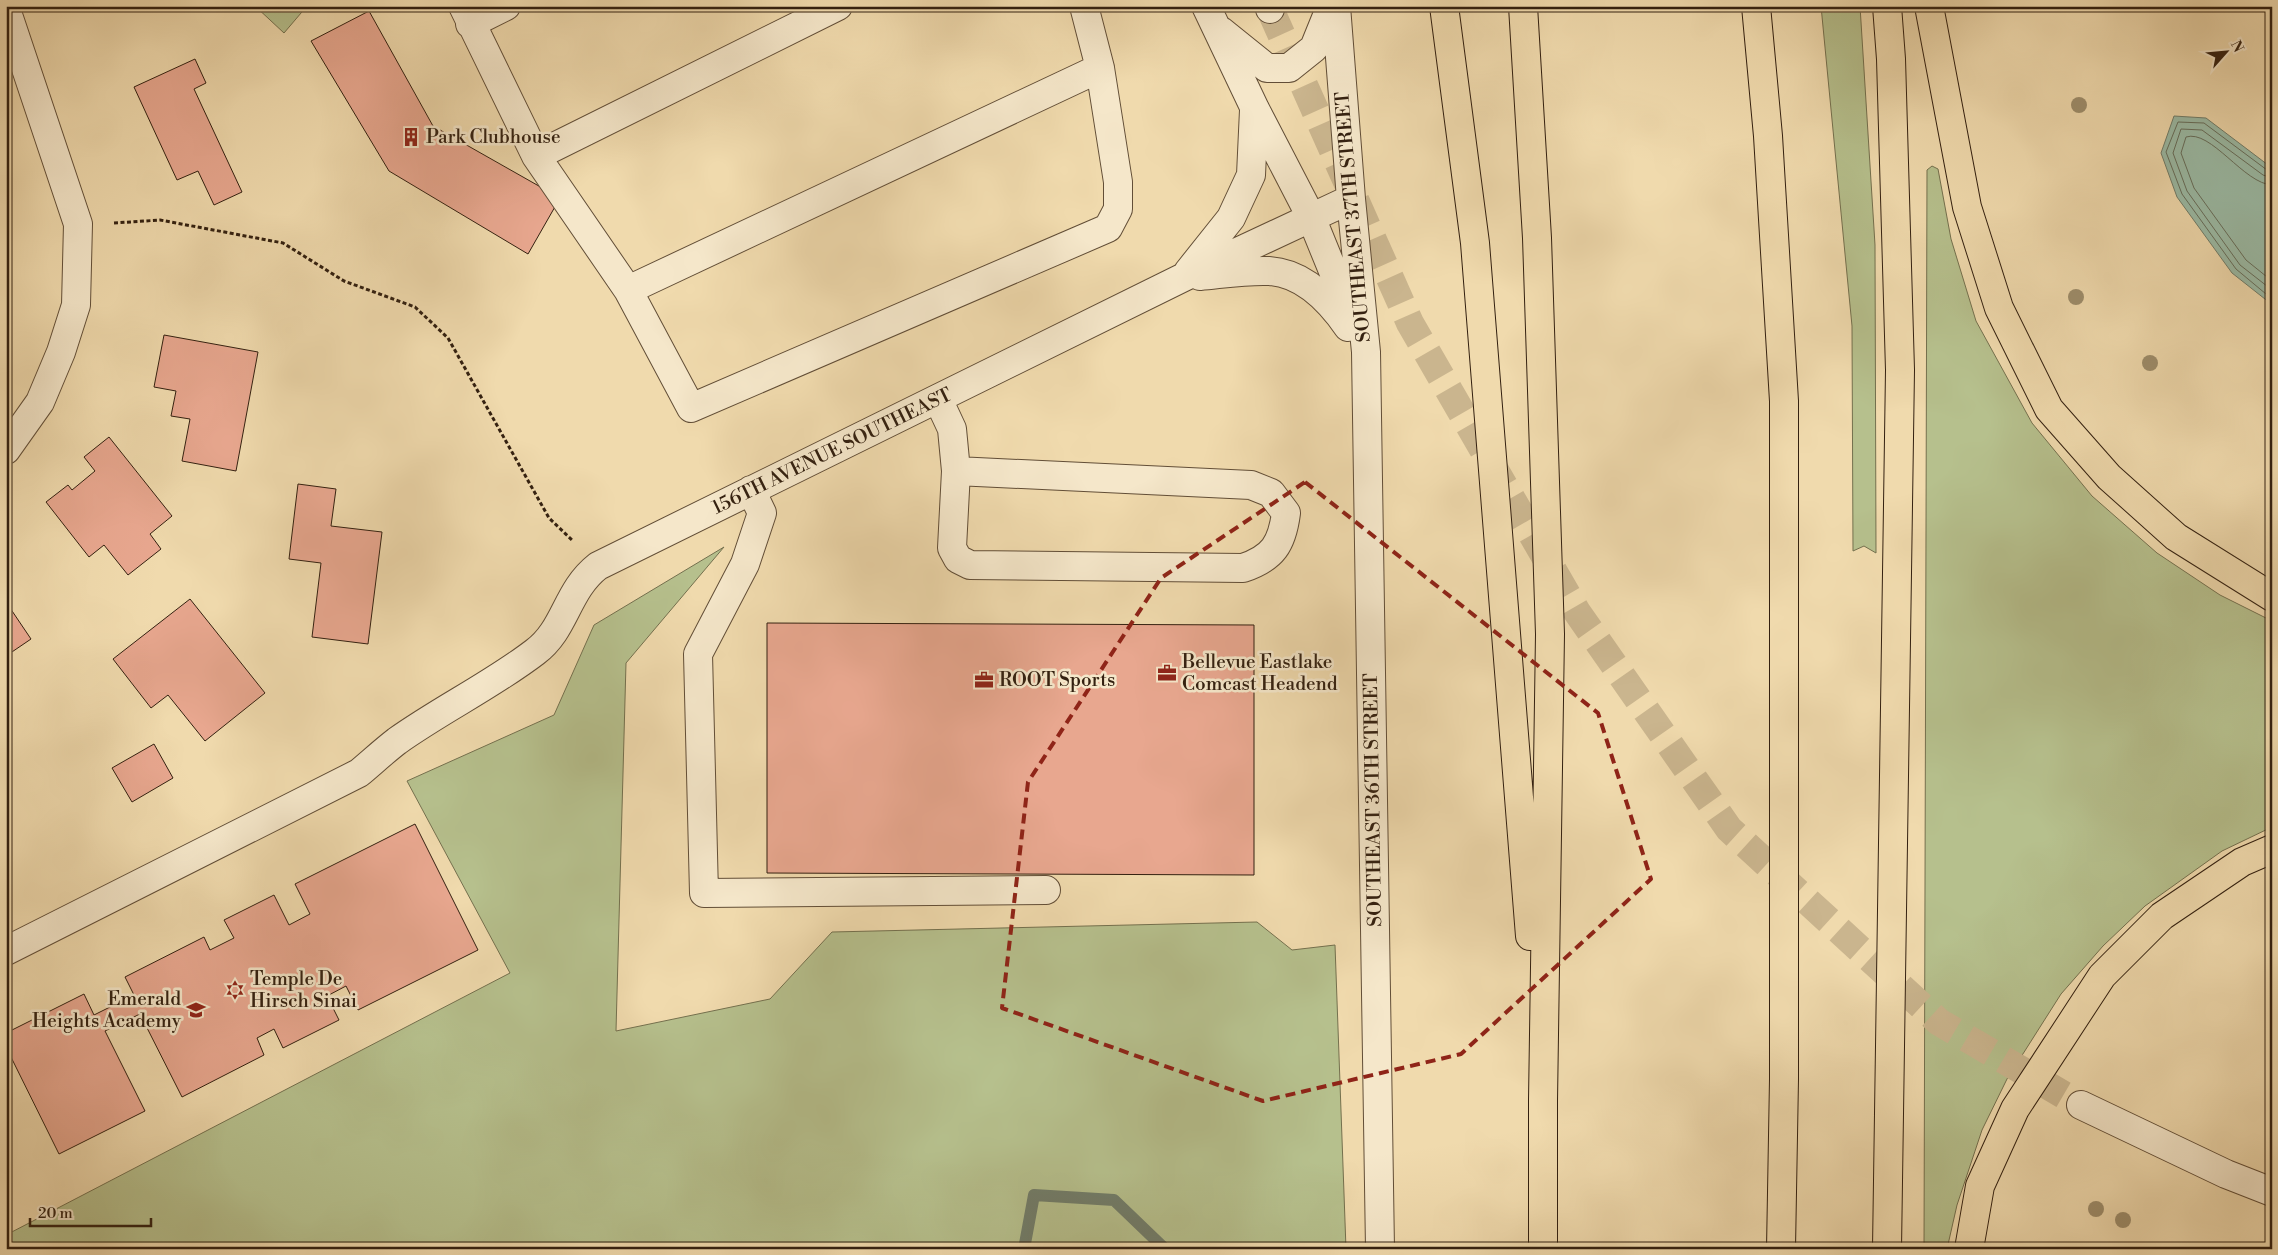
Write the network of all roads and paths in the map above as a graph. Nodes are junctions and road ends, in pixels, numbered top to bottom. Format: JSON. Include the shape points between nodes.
{"nodes":[{"id":1,"x":506,"y":6,"type":"edge"},
{"id":2,"x":838,"y":6,"type":"edge"},
{"id":3,"x":1084,"y":6,"type":"edge"},
{"id":4,"x":1331,"y":6,"type":"edge"},
{"id":5,"x":1336,"y":6,"type":"edge"},
{"id":6,"x":1444,"y":6,"type":"edge"},
{"id":7,"x":1523,"y":6,"type":"edge"},
{"id":8,"x":1756,"y":6,"type":"edge"},
{"id":9,"x":1886,"y":6,"type":"edge"},
{"id":10,"x":1929,"y":6,"type":"edge"},
{"id":11,"x":6,"y":9,"type":"edge"},
{"id":12,"x":466,"y":15,"type":"edge"},
{"id":13,"x":1210,"y":16,"type":"edge"},
{"id":14,"x":1100,"y":68,"type":"junction"},
{"id":15,"x":1255,"y":108,"type":"junction"},
{"id":16,"x":536,"y":156,"type":"junction"},
{"id":17,"x":1350,"y":199,"type":"junction"},
{"id":18,"x":1311,"y":217,"type":"junction"},
{"id":19,"x":78,"y":224,"type":"junction"},
{"id":20,"x":1184,"y":277,"type":"junction"},
{"id":21,"x":628,"y":290,"type":"junction"},
{"id":22,"x":1366,"y":352,"type":"junction"},
{"id":23,"x":938,"y":399,"type":"junction"},
{"id":24,"x":6,"y":450,"type":"edge"},
{"id":25,"x":956,"y":471,"type":"junction"},
{"id":26,"x":751,"y":490,"type":"junction"},
{"id":27,"x":598,"y":566,"type":"junction"},
{"id":28,"x":2272,"y":597,"type":"edge"},
{"id":29,"x":2272,"y":849,"type":"edge"},
{"id":30,"x":1046,"y":890,"type":"dead end"},
{"id":31,"x":6,"y":951,"type":"edge"},
{"id":32,"x":1543,"y":1101,"type":"junction"},
{"id":33,"x":2082,"y":1105,"type":"tunnel mouth"},
{"id":34,"x":2272,"y":1192,"type":"edge"},
{"id":35,"x":1380,"y":1249,"type":"edge"},
{"id":36,"x":1543,"y":1249,"type":"edge"},
{"id":37,"x":1781,"y":1249,"type":"edge"},
{"id":38,"x":1887,"y":1249,"type":"edge"},
{"id":39,"x":1969,"y":1249,"type":"edge"}],
"edges":[{"from":1,"to":12,"type":"street"},
{"from":2,"to":16,"type":"street"},
{"from":3,"to":14,"type":"street"},
{"from":4,"to":13,"type":"street","via":[[1314,48],[1289,68],[1267,68]]},
{"from":5,"to":17,"type":"street","name":"SOUTHEAST 37TH STREET"},
{"from":6,"to":32,"type":"highway","via":[[1475,243]]},
{"from":7,"to":32,"type":"highway","via":[[1537,238],[1550,634]]},
{"from":8,"to":37,"type":"highway","via":[[1768,136],[1784,401]]},
{"from":9,"to":38,"type":"highway","via":[[1891,59],[1900,370]]},
{"from":10,"to":28,"type":"highway","via":[[1968,207],[1999,308],[2049,409],[2109,477],[2176,538]]},
{"from":11,"to":19,"type":"street"},
{"from":12,"to":16,"type":"street"},
{"from":13,"to":15,"type":"street","name":"SOUTHEAST 37TH STREET"},
{"from":14,"to":21,"type":"street"},
{"from":14,"to":21,"type":"street","via":[[1118,182],[1118,210],[1108,228],[691,408]]},
{"from":15,"to":18,"type":"street","name":"SOUTHEAST 37TH STREET"},
{"from":15,"to":20,"type":"street","via":[[1251,175],[1231,218]]},
{"from":16,"to":21,"type":"street"},
{"from":17,"to":18,"type":"street","name":"156TH AVENUE SOUTHEAST"},
{"from":17,"to":22,"type":"street","name":"SOUTHEAST 37TH STREET"},
{"from":18,"to":20,"type":"street","name":"156TH AVENUE SOUTHEAST"},
{"from":18,"to":22,"type":"street","name":"SOUTHEAST 37TH STREET"},
{"from":19,"to":24,"type":"street","via":[[76,305],[40,402]]},
{"from":19,"to":27,"type":"path","via":[[160,220],[282,243],[344,281],[415,307],[448,338],[548,518]]},
{"from":20,"to":22,"type":"street","via":[[1270,271],[1301,281],[1331,304]]},
{"from":20,"to":23,"type":"street","name":"156TH AVENUE SOUTHEAST"},
{"from":22,"to":35,"type":"street","name":"SOUTHEAST 36TH STREET"},
{"from":23,"to":25,"type":"street","via":[[952,429]]},
{"from":23,"to":26,"type":"street","name":"156TH AVENUE SOUTHEAST"},
{"from":25,"to":25,"type":"street","via":[[1251,485],[1272,493],[1286,513],[1283,532],[1273,552],[1258,563],[1243,568],[970,564],[958,559],[952,548]]},
{"from":26,"to":27,"type":"street","name":"156TH AVENUE SOUTHEAST"},
{"from":26,"to":30,"type":"street","via":[[762,513],[745,564],[698,654],[704,893]]},
{"from":27,"to":31,"type":"street","name":"156TH AVENUE SOUTHEAST","via":[[585,576],[570,598],[557,628],[537,651],[397,742],[359,773]]},
{"from":29,"to":39,"type":"highway","via":[[2242,862],[2162,916],[2102,976],[2015,1109],[1980,1186]]},
{"from":32,"to":36,"type":"highway"},
{"from":33,"to":34,"type":"street","via":[[2226,1174]]}]}
